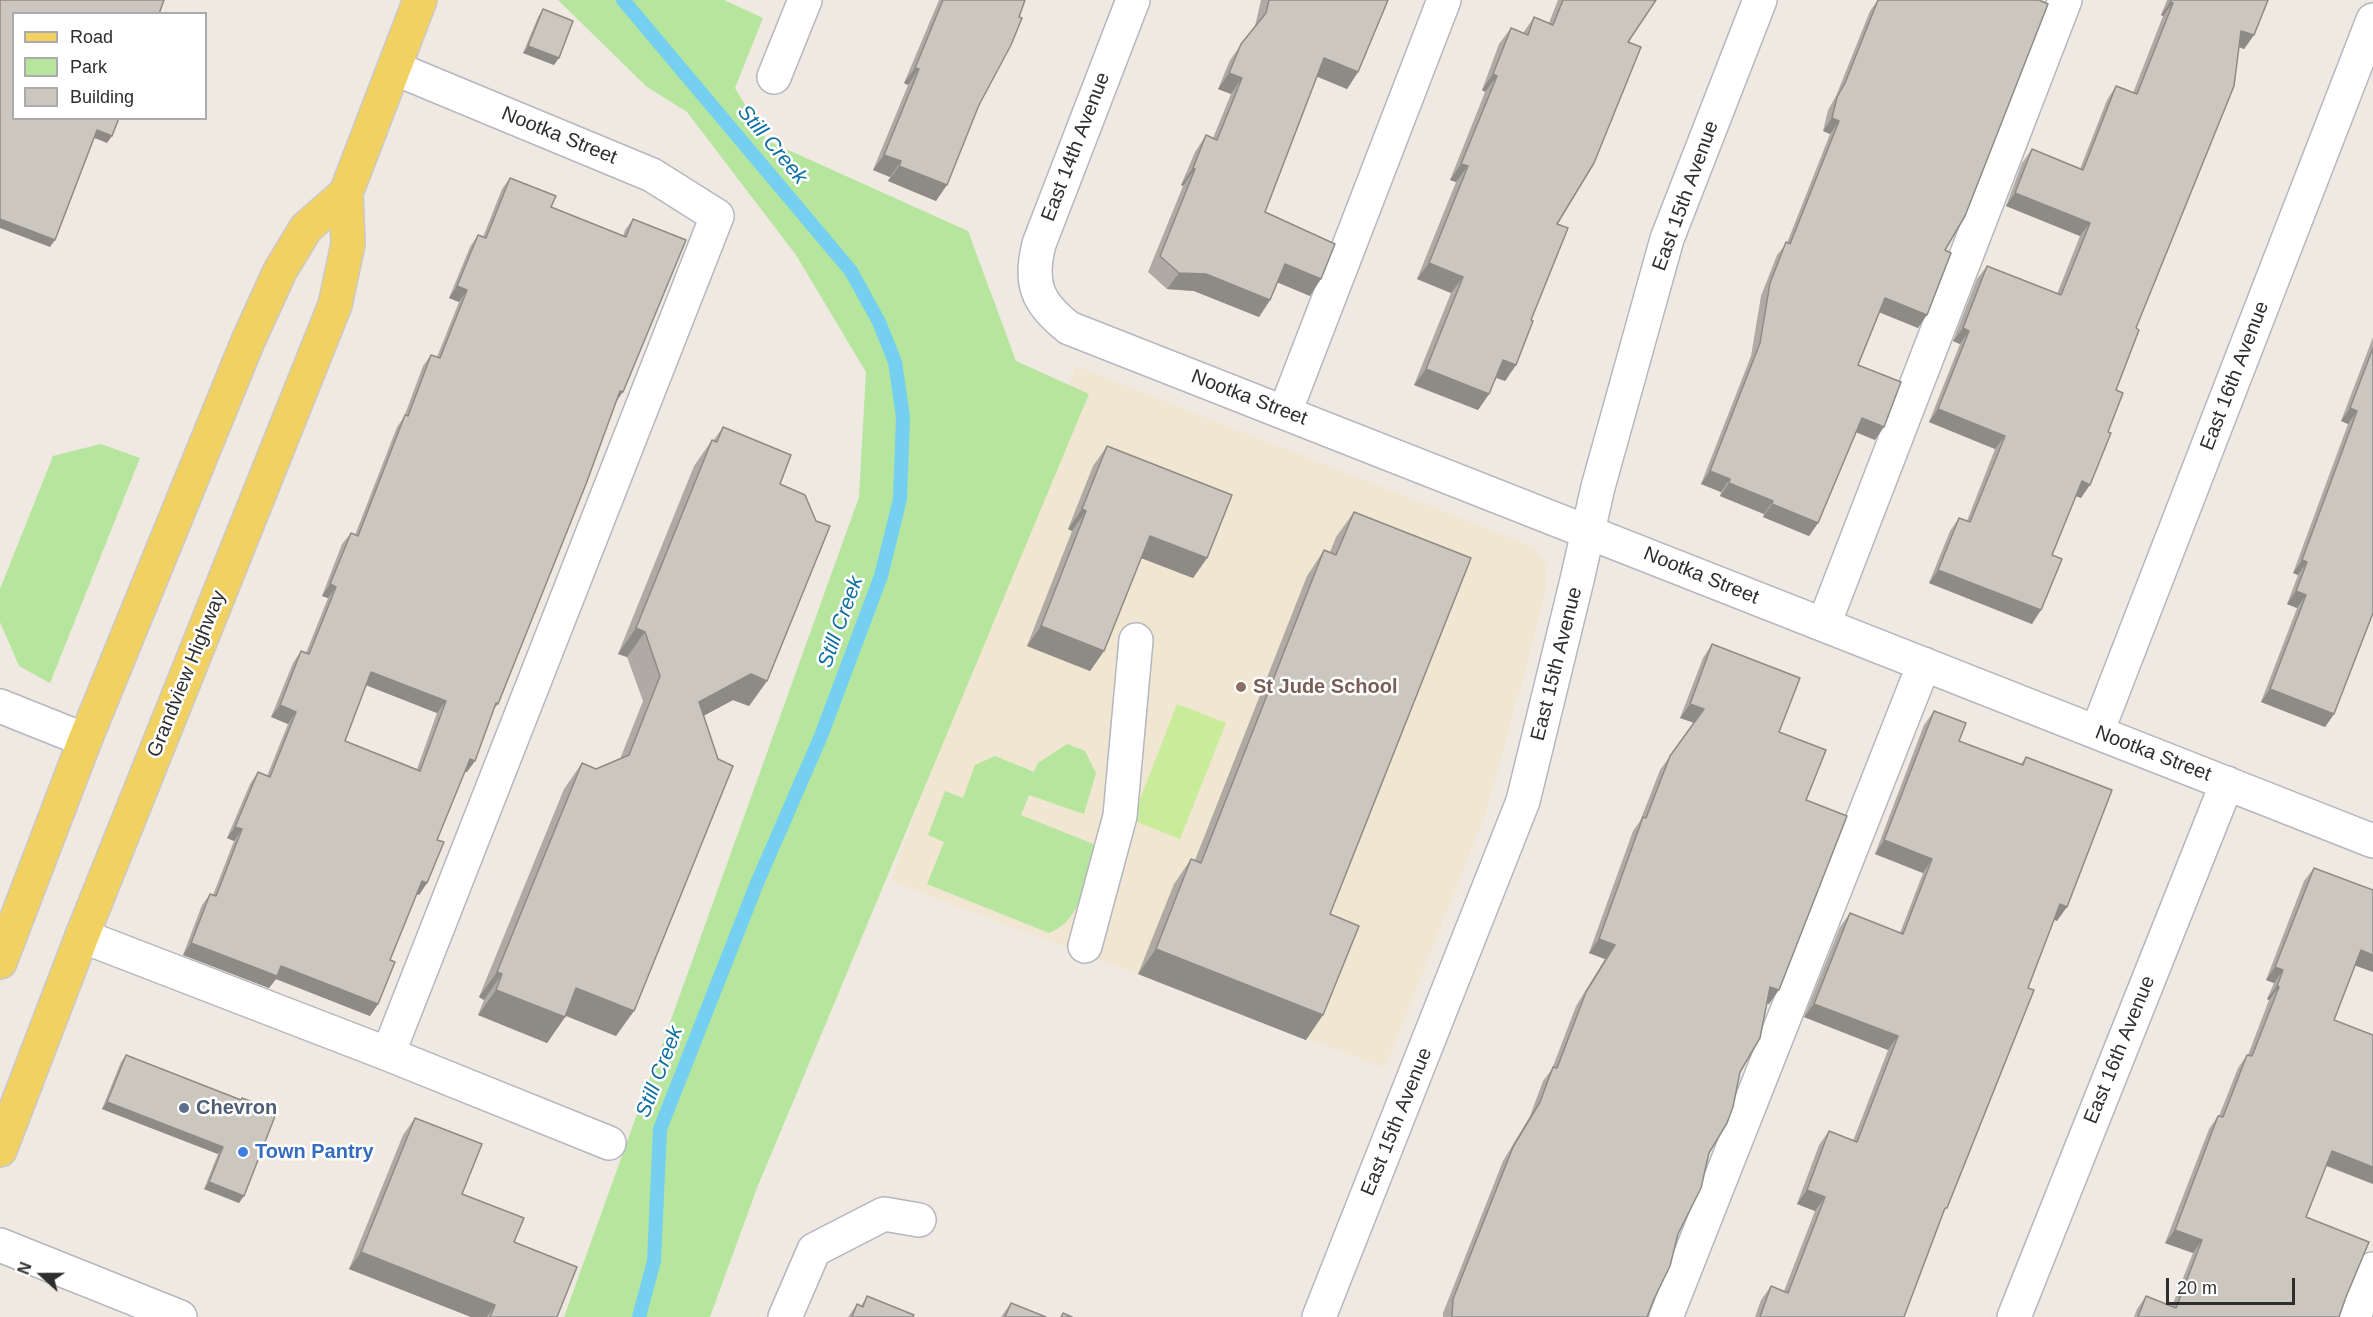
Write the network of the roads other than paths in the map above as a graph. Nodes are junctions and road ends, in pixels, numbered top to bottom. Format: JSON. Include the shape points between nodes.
{"nodes":[{"id":1,"x":420,"y":0,"type":"edge"},
{"id":2,"x":805,"y":0,"type":"edge"},
{"id":3,"x":1133,"y":0,"type":"edge"},
{"id":4,"x":1444,"y":0,"type":"edge"},
{"id":5,"x":1760,"y":0,"type":"edge"},
{"id":6,"x":2065,"y":0,"type":"edge"},
{"id":7,"x":2373,"y":20,"type":"edge"},
{"id":8,"x":394,"y":68,"type":"junction"},
{"id":9,"x":774,"y":77,"type":"dead end"},
{"id":10,"x":346,"y":193,"type":"junction"},
{"id":11,"x":1040,"y":297,"type":"joint"},
{"id":12,"x":1285,"y":412,"type":"junction"},
{"id":13,"x":1588,"y":531,"type":"junction"},
{"id":14,"x":1824,"y":624,"type":"junction"},
{"id":15,"x":1136,"y":640,"type":"dead end"},
{"id":16,"x":1924,"y":664,"type":"junction"},
{"id":17,"x":0,"y":706,"type":"edge"},
{"id":18,"x":2097,"y":732,"type":"junction"},
{"id":19,"x":85,"y":740,"type":"junction"},
{"id":20,"x":2227,"y":783,"type":"junction"},
{"id":21,"x":2370,"y":831,"type":"edge"},
{"id":22,"x":82,"y":936,"type":"junction"},
{"id":23,"x":1085,"y":946,"type":"dead end"},
{"id":24,"x":0,"y":962,"type":"edge"},
{"id":25,"x":388,"y":1054,"type":"junction"},
{"id":26,"x":609,"y":1143,"type":"dead end"},
{"id":27,"x":0,"y":1150,"type":"edge"},
{"id":28,"x":920,"y":1220,"type":"dead end"},
{"id":29,"x":0,"y":1245,"type":"edge"},
{"id":30,"x":2373,"y":1269,"type":"edge"},
{"id":31,"x":180,"y":1317,"type":"edge"},
{"id":32,"x":785,"y":1317,"type":"edge"},
{"id":33,"x":1319,"y":1317,"type":"edge"},
{"id":34,"x":1666,"y":1317,"type":"edge"},
{"id":35,"x":2014,"y":1317,"type":"edge"},
{"id":36,"x":2354,"y":1317,"type":"edge"}],
"edges":[{"from":1,"to":8,"type":"main road","name":"Grandview Highway"},
{"from":2,"to":9,"type":"street"},
{"from":3,"to":11,"type":"street","name":"East 14th Avenue","via":[[1039,244],[1034,281]]},
{"from":4,"to":12,"type":"street"},
{"from":5,"to":13,"type":"street","name":"East 15th Avenue","via":[[1667,239]]},
{"from":6,"to":14,"type":"street"},
{"from":7,"to":18,"type":"street","name":"East 16th Avenue"},
{"from":8,"to":10,"type":"main road","name":"Grandview Highway"},
{"from":8,"to":25,"type":"street","name":"Nootka Street","via":[[652,175],[717,216]]},
{"from":10,"to":19,"type":"main road","name":"Grandview Highway","via":[[306,228],[280,271]]},
{"from":10,"to":22,"type":"main road","name":"Grandview Highway","via":[[348,244],[335,305]]},
{"from":11,"to":12,"type":"street","name":"Nootka Street","via":[[1055,317],[1077,332]]},
{"from":12,"to":13,"type":"street","name":"Nootka Street"},
{"from":13,"to":14,"type":"street","name":"Nootka Street"},
{"from":13,"to":33,"type":"street","name":"East 15th Avenue","via":[[1523,801]]},
{"from":14,"to":16,"type":"street","name":"Nootka Street"},
{"from":15,"to":23,"type":"street","via":[[1120,816]]},
{"from":16,"to":18,"type":"street","name":"Nootka Street"},
{"from":16,"to":34,"type":"street"},
{"from":17,"to":19,"type":"street"},
{"from":18,"to":20,"type":"street","name":"Nootka Street"},
{"from":19,"to":24,"type":"main road","name":"Grandview Highway"},
{"from":20,"to":21,"type":"street","name":"Nootka Street"},
{"from":20,"to":35,"type":"street","name":"East 16th Avenue"},
{"from":22,"to":25,"type":"street"},
{"from":22,"to":27,"type":"main road","name":"Grandview Highway"},
{"from":25,"to":26,"type":"street"},
{"from":28,"to":32,"type":"street","via":[[884,1214],[814,1250]]},
{"from":29,"to":31,"type":"street"},
{"from":30,"to":36,"type":"street"}]}
